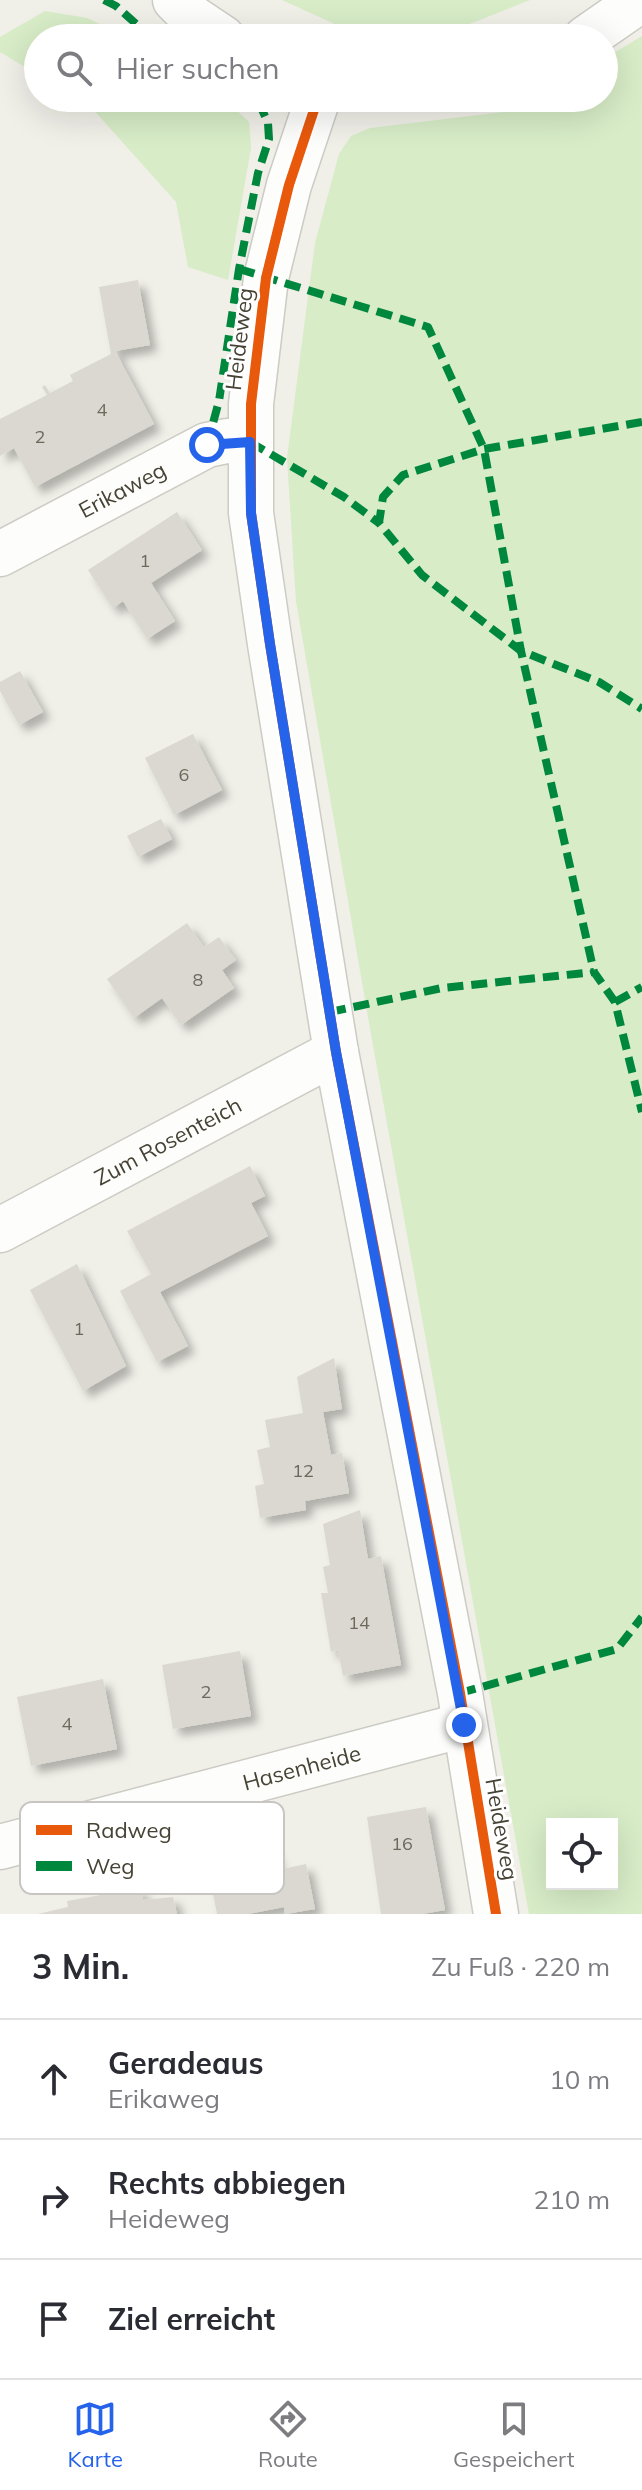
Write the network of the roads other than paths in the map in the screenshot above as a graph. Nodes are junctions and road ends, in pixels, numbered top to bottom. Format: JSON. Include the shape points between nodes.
{"nodes":[{"id":1,"x":175,"y":0,"type":"edge"},
{"id":2,"x":641,"y":0,"type":"edge"},
{"id":3,"x":202,"y":24,"type":"edge"},
{"id":4,"x":606,"y":24,"type":"edge"},
{"id":5,"x":313,"y":112,"type":"edge"},
{"id":6,"x":250,"y":442,"type":"junction"},
{"id":7,"x":0,"y":554,"type":"edge"},
{"id":8,"x":336,"y":1052,"type":"junction"},
{"id":9,"x":0,"y":1230,"type":"edge"},
{"id":10,"x":464,"y":1725,"type":"junction"},
{"id":11,"x":171,"y":1802,"type":"edge"},
{"id":12,"x":20,"y":1842,"type":"edge"},
{"id":13,"x":0,"y":1847,"type":"edge"},
{"id":14,"x":496,"y":1914,"type":"edge"}],
"edges":[{"from":1,"to":3,"type":"street"},
{"from":2,"to":4,"type":"street"},
{"from":5,"to":6,"type":"street","name":"Heideweg","via":[[266,278]]},
{"from":6,"to":7,"type":"street","name":"Erikaweg","via":[[207,445]]},
{"from":6,"to":8,"type":"street","name":"Heideweg","via":[[251,513],[263,600]]},
{"from":8,"to":9,"type":"street","name":"Zum Rosenteich"},
{"from":8,"to":10,"type":"street","name":"Heideweg"},
{"from":10,"to":11,"type":"street","name":"Hasenheide"},
{"from":10,"to":14,"type":"street","name":"Heideweg"},
{"from":12,"to":13,"type":"street","name":"Hasenheide"}]}
